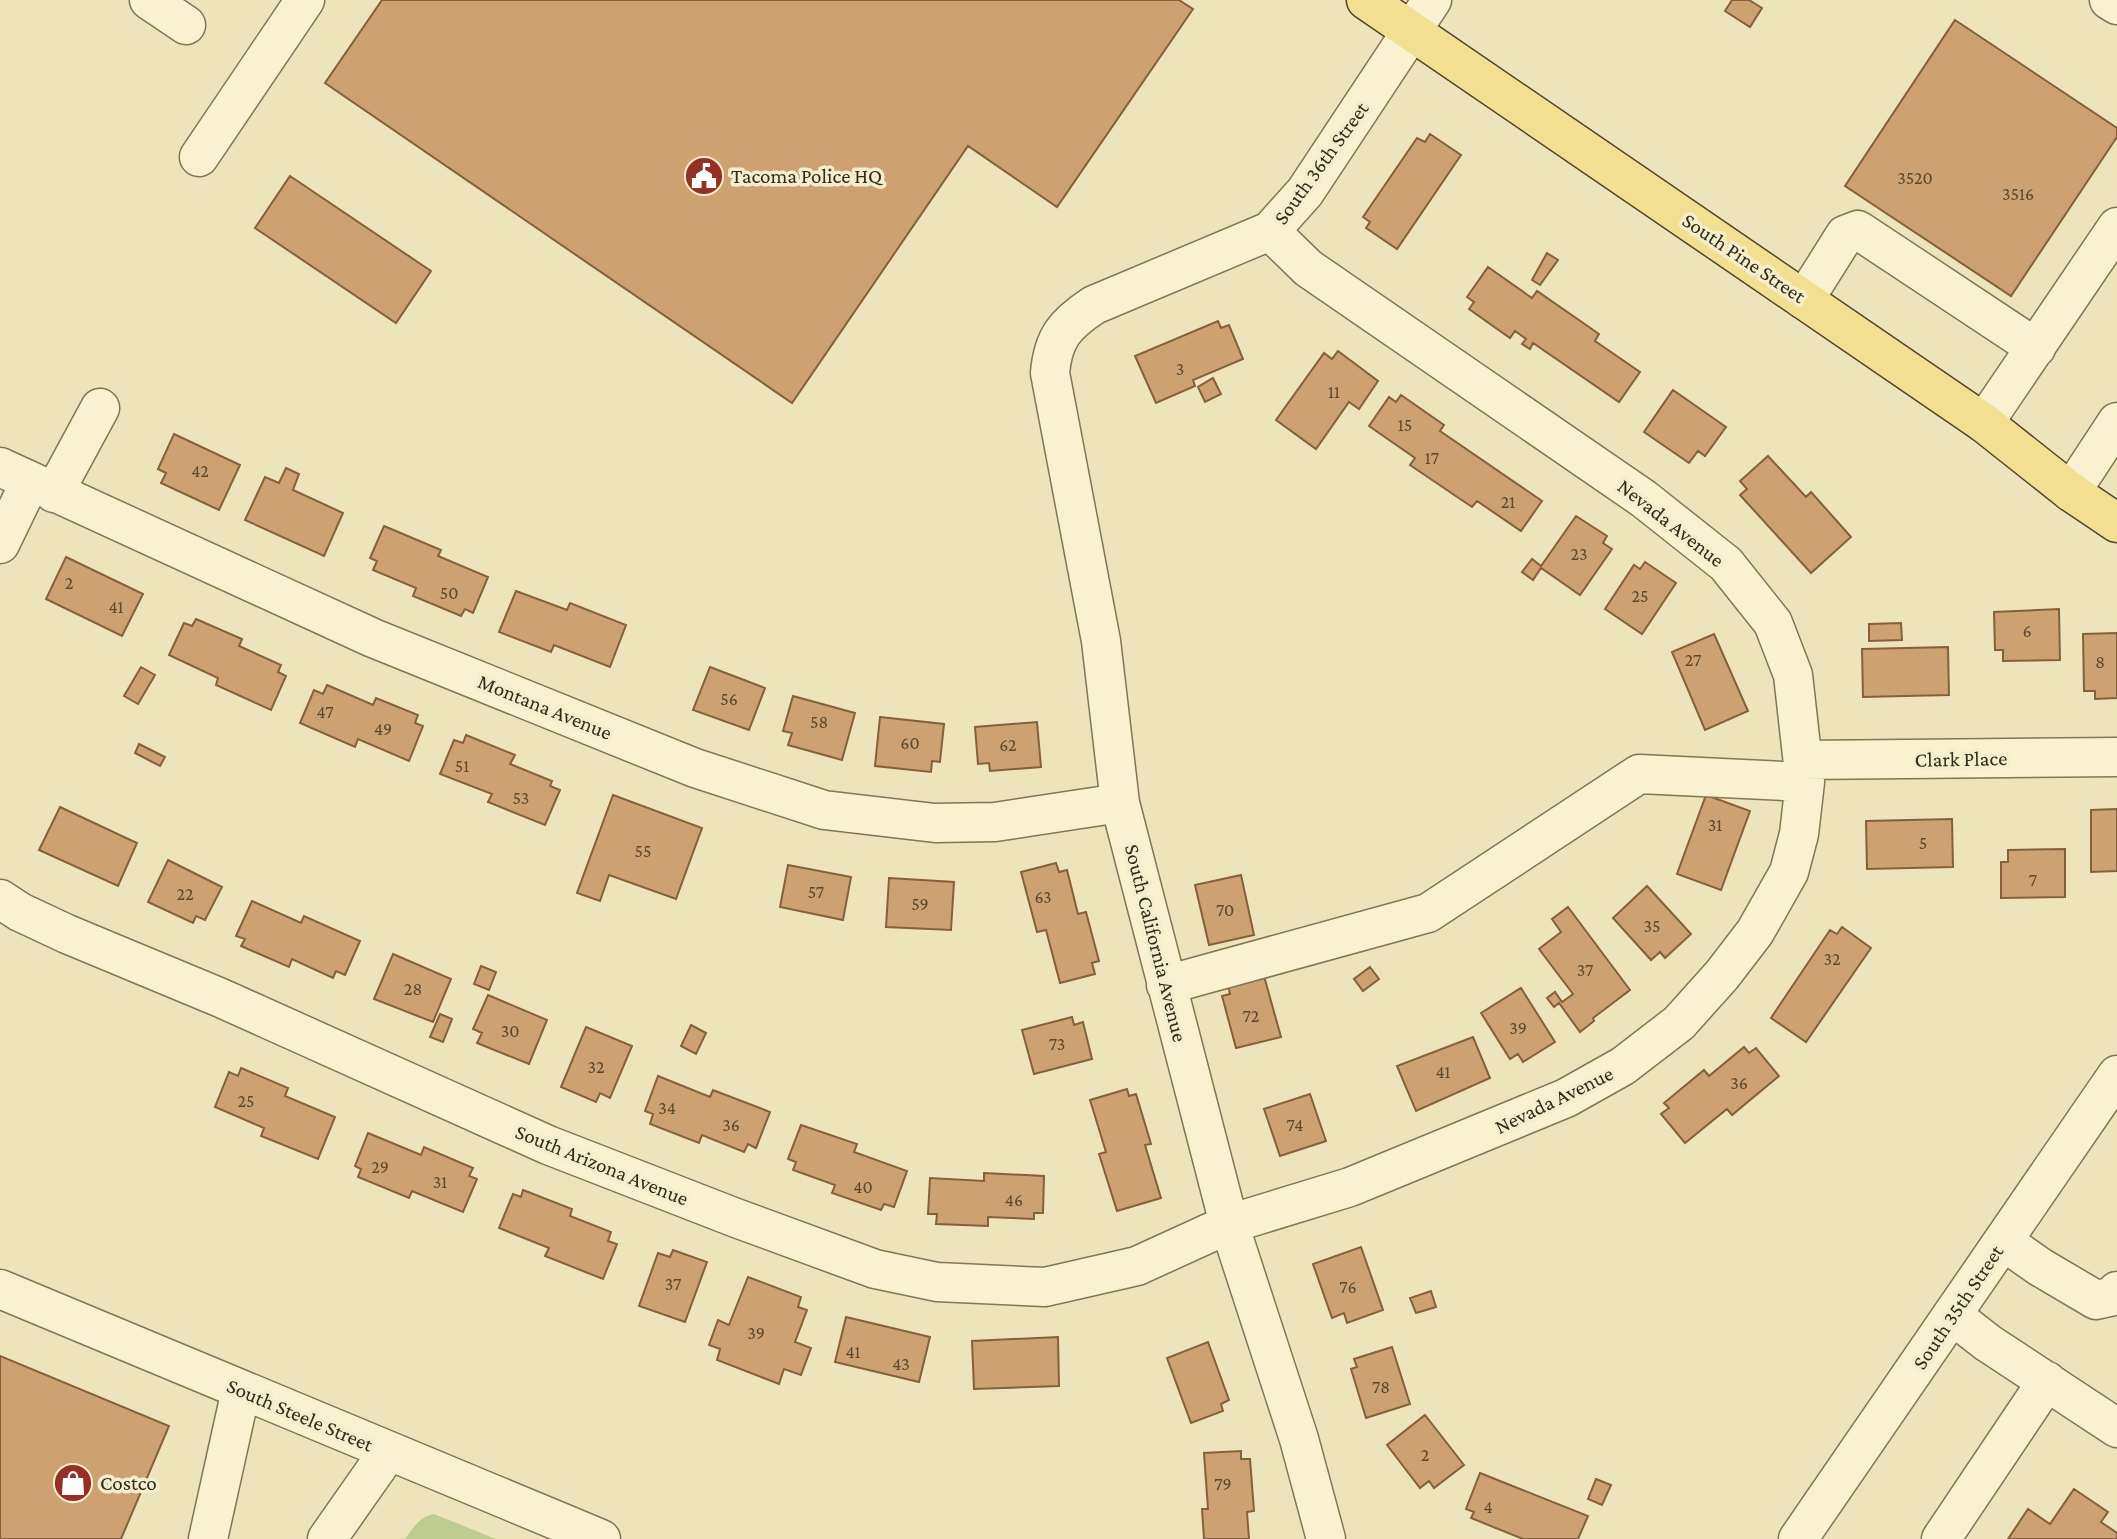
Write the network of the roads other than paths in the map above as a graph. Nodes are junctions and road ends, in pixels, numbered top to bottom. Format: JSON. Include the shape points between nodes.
{"nodes":[{"id":1,"x":149,"y":0,"type":"edge"},
{"id":2,"x":305,"y":0,"type":"edge"},
{"id":3,"x":1366,"y":0,"type":"edge"},
{"id":4,"x":2109,"y":0,"type":"edge"},
{"id":5,"x":2117,"y":5,"type":"edge"},
{"id":6,"x":1421,"y":15,"type":"edge"},
{"id":7,"x":186,"y":26,"type":"dead end"},
{"id":8,"x":200,"y":157,"type":"dead end"},
{"id":9,"x":2117,"y":227,"type":"edge"},
{"id":10,"x":1270,"y":232,"type":"junction"},
{"id":11,"x":1804,"y":300,"type":"junction"},
{"id":12,"x":1059,"y":335,"type":"joint"},
{"id":13,"x":2036,"y":348,"type":"junction"},
{"id":14,"x":100,"y":408,"type":"dead end"},
{"id":15,"x":2117,"y":422,"type":"edge"},
{"id":16,"x":1984,"y":423,"type":"junction"},
{"id":17,"x":28,"y":481,"type":"edge"},
{"id":18,"x":2071,"y":492,"type":"junction"},
{"id":19,"x":2117,"y":523,"type":"edge"},
{"id":20,"x":0,"y":544,"type":"edge"},
{"id":21,"x":2117,"y":757,"type":"edge"},
{"id":22,"x":1805,"y":771,"type":"junction"},
{"id":23,"x":1120,"y":803,"type":"junction"},
{"id":24,"x":0,"y":899,"type":"edge"},
{"id":25,"x":1166,"y":985,"type":"junction"},
{"id":26,"x":2117,"y":1075,"type":"edge"},
{"id":27,"x":1229,"y":1224,"type":"junction"},
{"id":28,"x":2003,"y":1241,"type":"junction"},
{"id":29,"x":0,"y":1289,"type":"edge"},
{"id":30,"x":2117,"y":1291,"type":"edge"},
{"id":31,"x":1952,"y":1315,"type":"junction"},
{"id":32,"x":2048,"y":1381,"type":"junction"},
{"id":33,"x":241,"y":1390,"type":"junction"},
{"id":34,"x":2117,"y":1428,"type":"edge"},
{"id":35,"x":388,"y":1452,"type":"junction"},
{"id":36,"x":208,"y":1539,"type":"edge"},
{"id":37,"x":327,"y":1539,"type":"edge"},
{"id":38,"x":601,"y":1539,"type":"edge"},
{"id":39,"x":1326,"y":1539,"type":"edge"},
{"id":40,"x":1798,"y":1539,"type":"edge"},
{"id":41,"x":1941,"y":1539,"type":"edge"}],
"edges":[{"from":1,"to":7,"type":"street"},
{"from":2,"to":8,"type":"street"},
{"from":3,"to":6,"type":"main road","name":"South Pine Street"},
{"from":4,"to":5,"type":"street"},
{"from":6,"to":10,"type":"street","name":"South 36th Street","via":[[1305,191]]},
{"from":6,"to":11,"type":"main road","name":"South Pine Street"},
{"from":9,"to":13,"type":"street"},
{"from":10,"to":12,"type":"street","name":"South 36th Street","via":[[1094,305]]},
{"from":10,"to":22,"type":"street","name":"Nevada Avenue","via":[[1308,268],[1644,499],[1726,564],[1773,623],[1793,675]]},
{"from":11,"to":13,"type":"street","via":[[1845,235],[1858,230]]},
{"from":11,"to":16,"type":"main road","name":"South Pine Street"},
{"from":12,"to":23,"type":"street","name":"South California Avenue","via":[[1050,373],[1101,641]]},
{"from":13,"to":16,"type":"street"},
{"from":14,"to":17,"type":"street"},
{"from":15,"to":18,"type":"street"},
{"from":16,"to":18,"type":"main road","name":"South Pine Street"},
{"from":17,"to":20,"type":"street"},
{"from":17,"to":23,"type":"street","name":"Montana Avenue","via":[[373,638],[695,768],[824,810],[959,823]]},
{"from":18,"to":19,"type":"main road","name":"South Pine Street"},
{"from":21,"to":22,"type":"street","name":"Clark Place"},
{"from":22,"to":25,"type":"street","name":"Clark Place","via":[[1639,774],[1427,914]]},
{"from":22,"to":27,"type":"street","name":"Nevada Avenue","via":[[1799,834],[1789,872],[1755,932],[1679,1023],[1623,1066],[1566,1098],[1363,1182]]},
{"from":23,"to":25,"type":"street","name":"South California Avenue"},
{"from":24,"to":27,"type":"street","name":"South Arizona Avenue","via":[[68,934],[548,1145],[875,1269],[937,1282],[1045,1287],[1137,1266]]},
{"from":25,"to":27,"type":"street","name":"South California Avenue"},
{"from":26,"to":28,"type":"street","name":"South 35th Street"},
{"from":27,"to":39,"type":"street","name":"South California Avenue","via":[[1299,1439]]},
{"from":28,"to":30,"type":"street","via":[[2096,1300]]},
{"from":28,"to":31,"type":"street","name":"South 35th Street"},
{"from":29,"to":33,"type":"street","name":"South Steele Street"},
{"from":31,"to":32,"type":"street"},
{"from":31,"to":40,"type":"street","name":"South 35th Street"},
{"from":32,"to":34,"type":"street"},
{"from":32,"to":41,"type":"street"},
{"from":33,"to":35,"type":"street","name":"South Steele Street"},
{"from":33,"to":36,"type":"street"},
{"from":35,"to":37,"type":"street"},
{"from":35,"to":38,"type":"street","name":"South Steele Street"}]}
